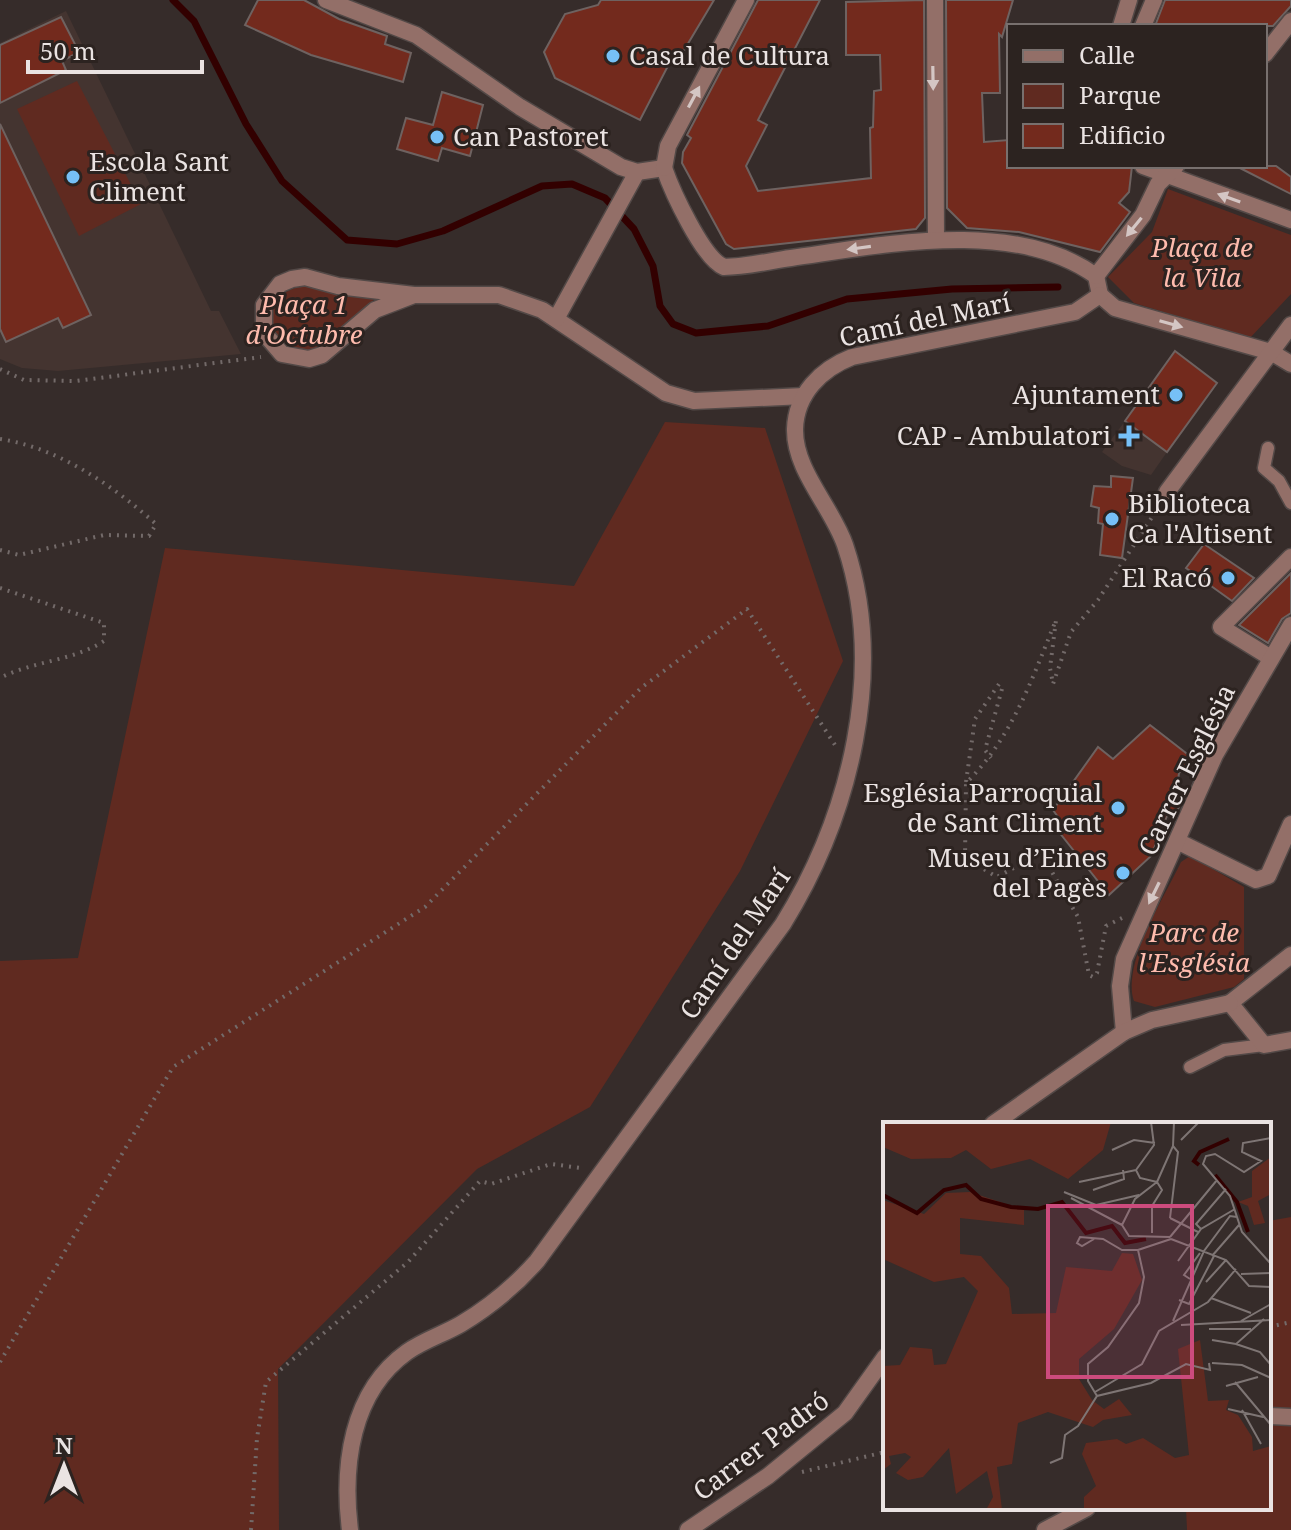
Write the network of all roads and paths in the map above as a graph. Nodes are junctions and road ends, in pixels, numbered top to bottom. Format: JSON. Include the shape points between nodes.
{"nodes":[{"id":1,"x":326,"y":0,"type":"edge"},
{"id":2,"x":746,"y":0,"type":"edge"},
{"id":3,"x":935,"y":0,"type":"edge"},
{"id":4,"x":1129,"y":0,"type":"edge"},
{"id":5,"x":1154,"y":0,"type":"edge"},
{"id":6,"x":1291,"y":21,"type":"edge"},
{"id":7,"x":1122,"y":24,"type":"edge"},
{"id":8,"x":1144,"y":24,"type":"edge"},
{"id":9,"x":1267,"y":51,"type":"edge"},
{"id":10,"x":664,"y":168,"type":"junction"},
{"id":11,"x":637,"y":172,"type":"junction"},
{"id":12,"x":1172,"y":172,"type":"edge"},
{"id":13,"x":1291,"y":220,"type":"edge"},
{"id":14,"x":936,"y":240,"type":"junction"},
{"id":15,"x":1096,"y":276,"type":"junction"},
{"id":16,"x":414,"y":295,"type":"junction"},
{"id":17,"x":1100,"y":295,"type":"junction"},
{"id":18,"x":556,"y":319,"type":"junction"},
{"id":19,"x":1291,"y":325,"type":"edge"},
{"id":20,"x":1271,"y":352,"type":"junction"},
{"id":21,"x":282,"y":354,"type":"junction"},
{"id":22,"x":1291,"y":364,"type":"edge"},
{"id":23,"x":0,"y":369,"type":"edge"},
{"id":24,"x":804,"y":396,"type":"junction"},
{"id":25,"x":0,"y":439,"type":"edge"},
{"id":26,"x":1268,"y":448,"type":"dead end"},
{"id":27,"x":1167,"y":492,"type":"joint"},
{"id":28,"x":1291,"y":503,"type":"edge"},
{"id":29,"x":0,"y":550,"type":"edge"},
{"id":30,"x":1291,"y":557,"type":"edge"},
{"id":31,"x":0,"y":588,"type":"edge"},
{"id":32,"x":1291,"y":625,"type":"edge"},
{"id":33,"x":1271,"y":658,"type":"junction"},
{"id":34,"x":0,"y":678,"type":"edge"},
{"id":35,"x":991,"y":758,"type":"junction"},
{"id":36,"x":849,"y":767,"type":"junction"},
{"id":37,"x":966,"y":783,"type":"junction"},
{"id":38,"x":1291,"y":824,"type":"edge"},
{"id":39,"x":1179,"y":842,"type":"junction"},
{"id":40,"x":1286,"y":855,"type":"edge"},
{"id":41,"x":1138,"y":927,"type":"junction"},
{"id":42,"x":1291,"y":955,"type":"edge"},
{"id":43,"x":1230,"y":1003,"type":"junction"},
{"id":44,"x":1124,"y":1032,"type":"junction"},
{"id":45,"x":1291,"y":1040,"type":"edge"},
{"id":46,"x":1264,"y":1045,"type":"junction"},
{"id":47,"x":1190,"y":1067,"type":"dead end"},
{"id":48,"x":996,"y":1122,"type":"edge"},
{"id":49,"x":603,"y":1171,"type":"junction"},
{"id":50,"x":1291,"y":1322,"type":"edge"},
{"id":51,"x":1271,"y":1327,"type":"edge"},
{"id":52,"x":883,"y":1360,"type":"edge"},
{"id":53,"x":0,"y":1362,"type":"edge"},
{"id":54,"x":1271,"y":1416,"type":"edge"},
{"id":55,"x":1291,"y":1417,"type":"edge"},
{"id":56,"x":883,"y":1453,"type":"edge"},
{"id":57,"x":768,"y":1476,"type":"junction"},
{"id":58,"x":1083,"y":1510,"type":"edge"},
{"id":59,"x":251,"y":1530,"type":"edge"},
{"id":60,"x":350,"y":1530,"type":"edge"},
{"id":61,"x":688,"y":1530,"type":"edge"},
{"id":62,"x":1045,"y":1530,"type":"edge"}],
"edges":[{"from":1,"to":11,"type":"street","via":[[416,35],[520,107]]},
{"from":10,"to":2,"type":"street","one_way":true,"via":[[668,146]]},
{"from":3,"to":14,"type":"street","one_way":true},
{"from":4,"to":7,"type":"street"},
{"from":5,"to":8,"type":"street"},
{"from":6,"to":9,"type":"street"},
{"from":10,"to":11,"type":"street"},
{"from":14,"to":10,"type":"street","one_way":true,"via":[[724,267],[707,252]]},
{"from":11,"to":18,"type":"street"},
{"from":13,"to":12,"type":"street","one_way":true},
{"from":12,"to":15,"type":"street","one_way":true,"via":[[1158,184],[1143,215]]},
{"from":14,"to":15,"type":"street","via":[[1029,248]]},
{"from":15,"to":17,"type":"street"},
{"from":16,"to":18,"type":"street","via":[[512,297]]},
{"from":16,"to":21,"type":"street","via":[[375,310],[322,355],[309,359]]},
{"from":16,"to":21,"type":"street","via":[[305,277],[280,284],[264,305],[262,319],[264,333]]},
{"from":17,"to":20,"type":"street","one_way":true,"via":[[1115,308]]},
{"from":17,"to":24,"type":"street","name":"Camí del Marí","via":[[1075,312],[852,357],[825,369]]},
{"from":18,"to":24,"type":"street","via":[[650,385],[680,397],[719,401]]},
{"from":19,"to":20,"type":"street"},
{"from":20,"to":22,"type":"street"},
{"from":20,"to":27,"type":"street"},
{"from":21,"to":23,"type":"path","via":[[76,381],[24,380]]},
{"from":24,"to":36,"type":"street","name":"Camí del Marí","via":[[795,425],[798,451],[844,542],[859,609],[861,677]]},
{"from":25,"to":29,"type":"path","via":[[46,450],[125,496],[156,524],[149,536],[104,535],[19,555]]},
{"from":26,"to":28,"type":"lane","via":[[1264,468]]},
{"from":27,"to":35,"type":"path","via":[[1098,600],[1071,632],[1053,684],[1056,620]]},
{"from":30,"to":33,"type":"street","via":[[1221,627]]},
{"from":31,"to":34,"type":"path","via":[[104,623],[104,641],[87,652],[26,665]]},
{"from":32,"to":33,"type":"street","name":"Carrer Església"},
{"from":33,"to":39,"type":"street","name":"Carrer Església","via":[[1215,755]]},
{"from":35,"to":37,"type":"path"},
{"from":35,"to":37,"type":"path","via":[[985,750],[999,684],[975,719]]},
{"from":36,"to":49,"type":"street","name":"Camí del Marí","via":[[829,833],[801,895]]},
{"from":36,"to":53,"type":"path","via":[[747,609],[641,688],[425,907],[173,1067]]},
{"from":37,"to":41,"type":"path","via":[[965,858],[997,877],[1041,853],[1078,917],[1089,975],[1097,973],[1106,926],[1123,918]]},
{"from":38,"to":40,"type":"street"},
{"from":39,"to":40,"type":"street","via":[[1256,880],[1268,876]]},
{"from":39,"to":41,"type":"street","name":"Carrer Església","one_way":true},
{"from":41,"to":44,"type":"street","name":"Carrer Església","via":[[1121,971]]},
{"from":42,"to":43,"type":"street"},
{"from":43,"to":44,"type":"street","via":[[1152,1020]]},
{"from":43,"to":46,"type":"street"},
{"from":44,"to":48,"type":"street"},
{"from":45,"to":46,"type":"street"},
{"from":46,"to":47,"type":"lane","via":[[1224,1050]]},
{"from":49,"to":59,"type":"path","via":[[551,1164],[491,1184],[480,1181],[408,1262],[266,1382]]},
{"from":49,"to":60,"type":"street","name":"Camí del Marí","via":[[506,1295],[409,1350],[373,1387],[351,1447]]},
{"from":50,"to":51,"type":"path"},
{"from":52,"to":57,"type":"street","name":"Carrer Padró","via":[[856,1403]]},
{"from":54,"to":55,"type":"street"},
{"from":56,"to":57,"type":"path","via":[[810,1472]]},
{"from":57,"to":61,"type":"street","name":"Carrer Padró"},
{"from":58,"to":62,"type":"street"}]}
